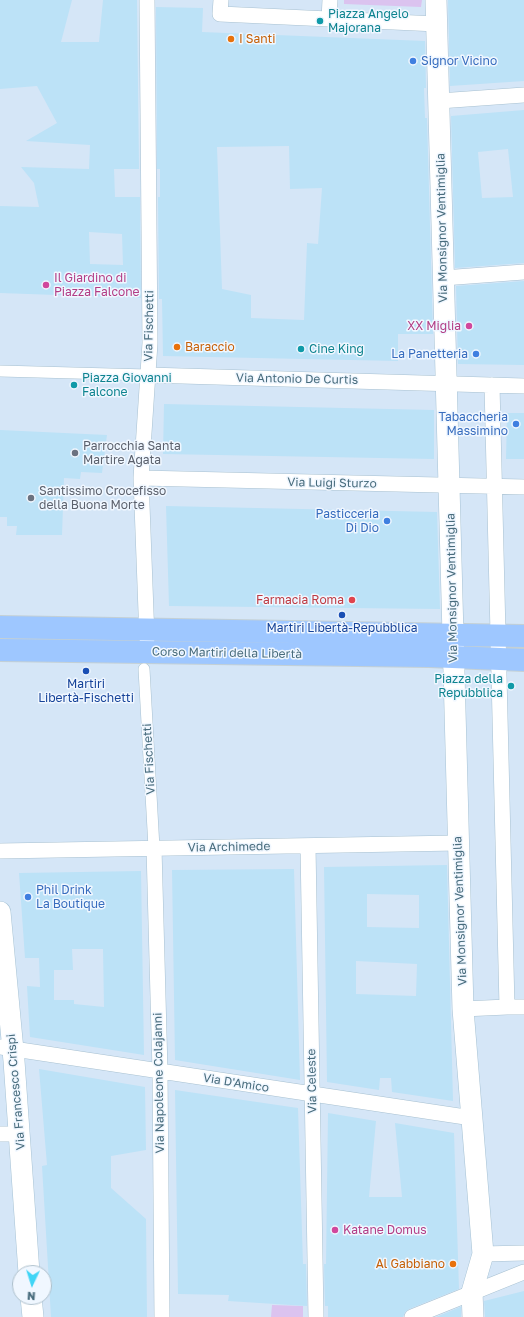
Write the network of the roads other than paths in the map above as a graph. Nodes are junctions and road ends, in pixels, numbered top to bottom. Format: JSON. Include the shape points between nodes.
{"nodes":[{"id":1,"x":147,"y":0,"type":"edge"},
{"id":2,"x":221,"y":0,"type":"edge"},
{"id":3,"x":330,"y":0,"type":"edge"},
{"id":4,"x":436,"y":0,"type":"edge"},
{"id":5,"x":329,"y":19,"type":"junction"},
{"id":6,"x":437,"y":24,"type":"junction"},
{"id":7,"x":524,"y":95,"type":"edge"},
{"id":8,"x":439,"y":101,"type":"junction"},
{"id":9,"x":524,"y":272,"type":"edge"},
{"id":10,"x":443,"y":278,"type":"junction"},
{"id":11,"x":0,"y":371,"type":"edge"},
{"id":12,"x":148,"y":375,"type":"junction"},
{"id":13,"x":446,"y":383,"type":"junction"},
{"id":14,"x":492,"y":385,"type":"junction"},
{"id":15,"x":524,"y":386,"type":"edge"},
{"id":16,"x":141,"y":478,"type":"junction"},
{"id":17,"x":450,"y":485,"type":"junction"},
{"id":18,"x":493,"y":486,"type":"junction"},
{"id":19,"x":524,"y":487,"type":"edge"},
{"id":20,"x":0,"y":627,"type":"edge"},
{"id":21,"x":147,"y":629,"type":"junction"},
{"id":22,"x":453,"y":634,"type":"junction"},
{"id":23,"x":497,"y":635,"type":"junction"},
{"id":24,"x":524,"y":636,"type":"edge"},
{"id":25,"x":0,"y":650,"type":"edge"},
{"id":26,"x":454,"y":657,"type":"junction"},
{"id":27,"x":498,"y":659,"type":"junction"},
{"id":28,"x":524,"y":660,"type":"edge"},
{"id":29,"x":145,"y":661,"type":"junction"},
{"id":30,"x":458,"y":843,"type":"junction"},
{"id":31,"x":308,"y":846,"type":"junction"},
{"id":32,"x":154,"y":848,"type":"junction"},
{"id":33,"x":0,"y":851,"type":"edge"},
{"id":34,"x":0,"y":912,"type":"edge"},
{"id":35,"x":507,"y":1007,"type":"junction"},
{"id":36,"x":524,"y":1007,"type":"edge"},
{"id":37,"x":463,"y":1008,"type":"junction"},
{"id":38,"x":6,"y":1048,"type":"edge"},
{"id":39,"x":160,"y":1071,"type":"junction"},
{"id":40,"x":312,"y":1094,"type":"junction"},
{"id":41,"x":472,"y":1118,"type":"junction"},
{"id":42,"x":10,"y":1134,"type":"edge"},
{"id":43,"x":524,"y":1253,"type":"edge"},
{"id":44,"x":483,"y":1254,"type":"junction"},
{"id":45,"x":28,"y":1265,"type":"edge"},
{"id":46,"x":524,"y":1272,"type":"edge"},
{"id":47,"x":472,"y":1292,"type":"junction"},
{"id":48,"x":32,"y":1305,"type":"edge"},
{"id":49,"x":33,"y":1317,"type":"edge"},
{"id":50,"x":162,"y":1317,"type":"edge"},
{"id":51,"x":316,"y":1317,"type":"edge"},
{"id":52,"x":412,"y":1317,"type":"edge"},
{"id":53,"x":473,"y":1317,"type":"edge"}],
"edges":[{"from":1,"to":12,"type":"street","name":"Via Fischetti","via":[[150,343]]},
{"from":2,"to":5,"type":"street","via":[[220,14]]},
{"from":3,"to":5,"type":"street"},
{"from":4,"to":6,"type":"main road","name":"Via Monsignor Ventimiglia"},
{"from":5,"to":6,"type":"street"},
{"from":6,"to":8,"type":"main road","name":"Via Monsignor Ventimiglia"},
{"from":7,"to":8,"type":"street"},
{"from":8,"to":10,"type":"main road","name":"Via Monsignor Ventimiglia"},
{"from":9,"to":10,"type":"street"},
{"from":10,"to":13,"type":"main road","name":"Via Monsignor Ventimiglia"},
{"from":11,"to":12,"type":"street"},
{"from":12,"to":13,"type":"street","name":"Via Antonio De Curtis"},
{"from":12,"to":16,"type":"street","name":"Via Fischetti"},
{"from":13,"to":14,"type":"street","name":"Via Antonio De Curtis"},
{"from":13,"to":17,"type":"main road","name":"Via Monsignor Ventimiglia"},
{"from":14,"to":15,"type":"street","name":"Via Antonio De Curtis"},
{"from":14,"to":18,"type":"street"},
{"from":16,"to":17,"type":"street","name":"Via Luigi Sturzo"},
{"from":16,"to":21,"type":"street","name":"Via Fischetti"},
{"from":17,"to":18,"type":"street","name":"Via Luigi Sturzo"},
{"from":17,"to":22,"type":"main road","name":"Via Monsignor Ventimiglia"},
{"from":18,"to":19,"type":"street","name":"Via Luigi Sturzo"},
{"from":18,"to":23,"type":"street"},
{"from":20,"to":21,"type":"main road","name":"Corso Martiri della Libertà"},
{"from":21,"to":22,"type":"main road","name":"Corso Martiri della Libertà"},
{"from":21,"to":29,"type":"street","name":"Via Fischetti"},
{"from":22,"to":23,"type":"main road","name":"Corso Martiri della Libertà"},
{"from":22,"to":26,"type":"main road","name":"Via Monsignor Ventimiglia"},
{"from":23,"to":24,"type":"main road","name":"Corso Martiri della Libertà"},
{"from":23,"to":27,"type":"street"},
{"from":25,"to":29,"type":"main road","name":"Corso Martiri della Libertà"},
{"from":26,"to":27,"type":"main road","name":"Corso Martiri della Libertà"},
{"from":26,"to":29,"type":"main road","name":"Corso Martiri della Libertà"},
{"from":26,"to":30,"type":"main road","name":"Via Monsignor Ventimiglia"},
{"from":27,"to":28,"type":"main road","name":"Corso Martiri della Libertà"},
{"from":27,"to":35,"type":"street"},
{"from":29,"to":32,"type":"street","name":"Via Fischetti"},
{"from":30,"to":31,"type":"street","name":"Via Archimede"},
{"from":30,"to":37,"type":"main road","name":"Via Monsignor Ventimiglia"},
{"from":31,"to":32,"type":"street","name":"Via Archimede"},
{"from":31,"to":40,"type":"street","name":"Via Celeste"},
{"from":32,"to":33,"type":"street","name":"Via Archimede"},
{"from":32,"to":39,"type":"street","name":"Via Napoleone Colajanni"},
{"from":34,"to":38,"type":"main road","name":"Via Francesco Crispi"},
{"from":35,"to":36,"type":"street"},
{"from":35,"to":37,"type":"street"},
{"from":37,"to":41,"type":"main road","name":"Via Monsignor Ventimiglia"},
{"from":38,"to":39,"type":"street","name":"Via D'Amico"},
{"from":38,"to":42,"type":"main road","name":"Via Francesco Crispi"},
{"from":39,"to":40,"type":"street","name":"Via D'Amico"},
{"from":39,"to":50,"type":"street","name":"Via Napoleone Colajanni"},
{"from":40,"to":41,"type":"street","name":"Via D'Amico"},
{"from":40,"to":51,"type":"street","name":"Via Celeste"},
{"from":41,"to":44,"type":"main road","name":"Via Monsignor Ventimiglia"},
{"from":42,"to":45,"type":"main road","name":"Via Francesco Crispi"},
{"from":43,"to":44,"type":"street"},
{"from":44,"to":47,"type":"main road","name":"Via Monsignor Ventimiglia"},
{"from":46,"to":47,"type":"street"},
{"from":47,"to":52,"type":"street"},
{"from":47,"to":53,"type":"main road","name":"Via Monsignor Ventimiglia"},
{"from":48,"to":49,"type":"main road"}]}
